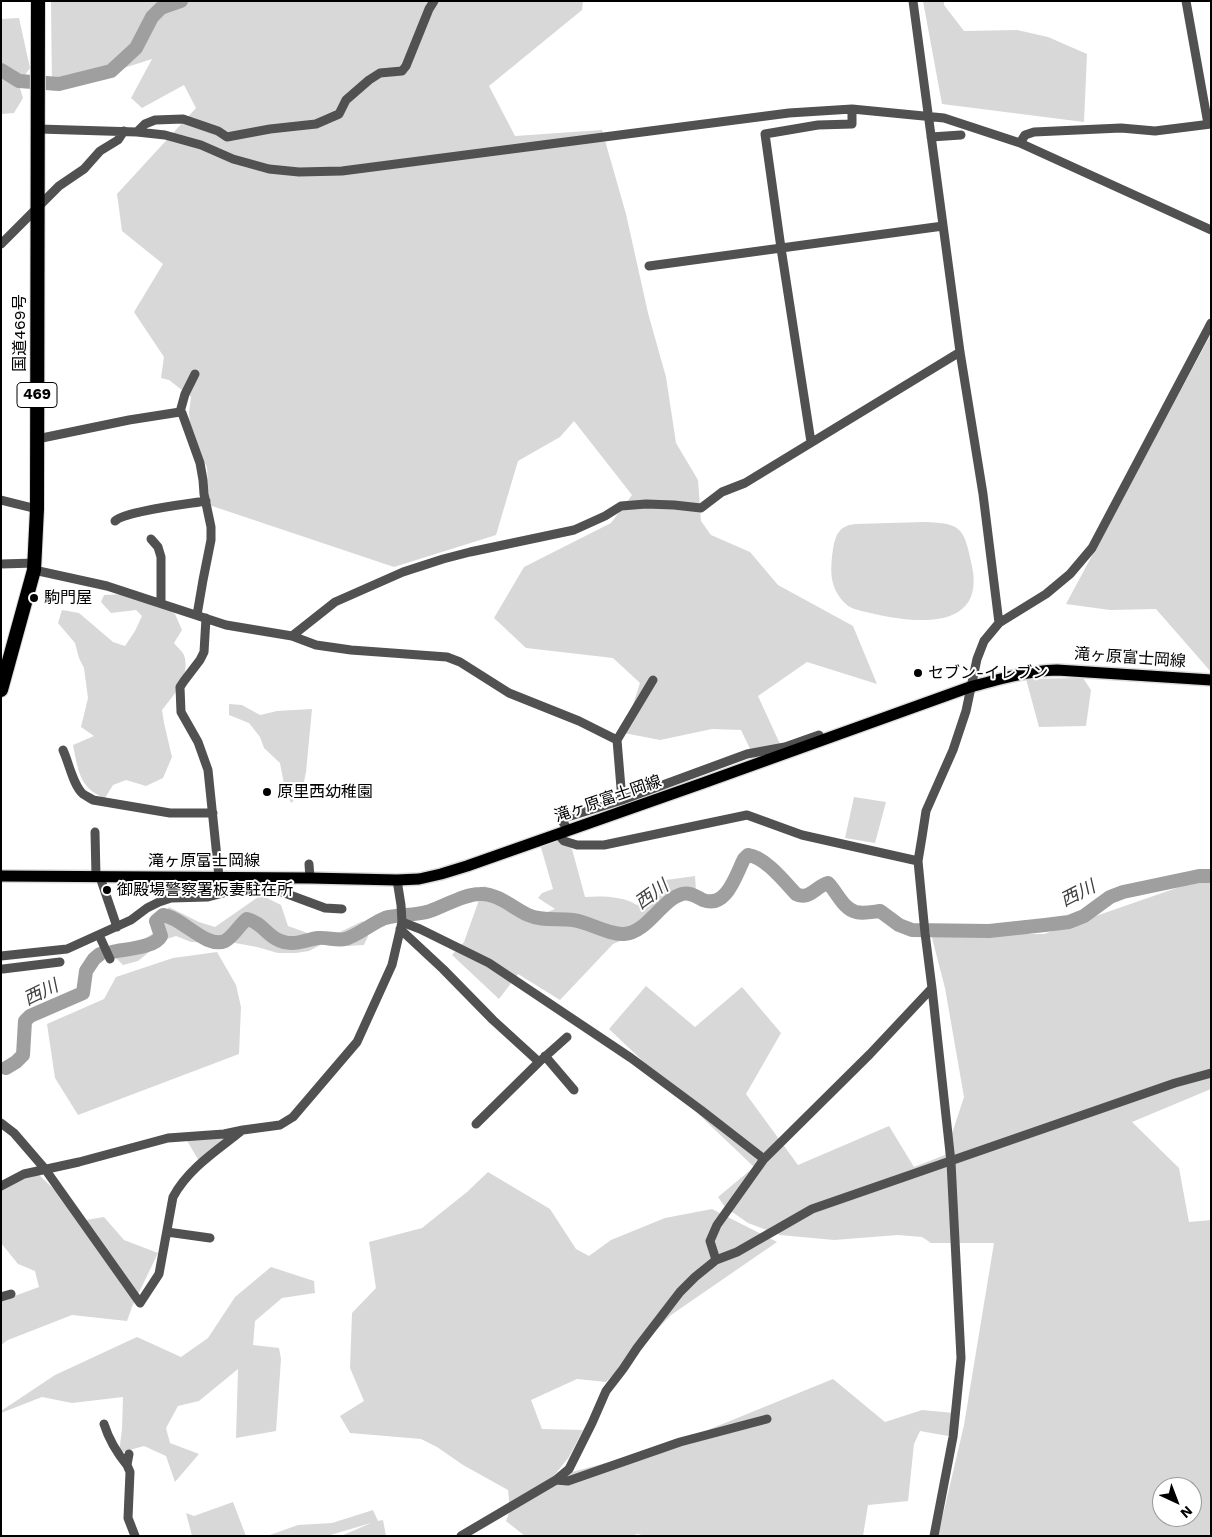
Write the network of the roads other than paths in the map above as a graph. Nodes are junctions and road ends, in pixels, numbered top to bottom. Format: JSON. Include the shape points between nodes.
{"nodes":[{"id":1,"x":38,"y":1,"type":"edge"},
{"id":2,"x":434,"y":1,"type":"edge"},
{"id":3,"x":913,"y":1,"type":"edge"},
{"id":4,"x":1186,"y":1,"type":"edge"},
{"id":5,"x":852,"y":109,"type":"junction"},
{"id":6,"x":928,"y":116,"type":"junction"},
{"id":7,"x":1210,"y":124,"type":"edge"},
{"id":8,"x":39,"y":129,"type":"junction"},
{"id":9,"x":124,"y":131,"type":"junction"},
{"id":10,"x":137,"y":132,"type":"junction"},
{"id":11,"x":961,"y":135,"type":"dead end"},
{"id":12,"x":931,"y":137,"type":"junction"},
{"id":13,"x":1020,"y":143,"type":"junction"},
{"id":14,"x":39,"y":206,"type":"junction"},
{"id":15,"x":943,"y":226,"type":"junction"},
{"id":16,"x":1211,"y":230,"type":"edge"},
{"id":17,"x":1,"y":244,"type":"edge"},
{"id":18,"x":781,"y":248,"type":"junction"},
{"id":19,"x":649,"y":266,"type":"dead end"},
{"id":20,"x":1211,"y":323,"type":"edge"},
{"id":21,"x":960,"y":352,"type":"junction"},
{"id":22,"x":195,"y":374,"type":"dead end"},
{"id":23,"x":180,"y":412,"type":"junction"},
{"id":24,"x":37,"y":439,"type":"junction"},
{"id":25,"x":811,"y":442,"type":"junction"},
{"id":26,"x":1,"y":500,"type":"edge"},
{"id":27,"x":206,"y":501,"type":"junction"},
{"id":28,"x":37,"y":509,"type":"junction"},
{"id":29,"x":116,"y":521,"type":"dead end"},
{"id":30,"x":151,"y":539,"type":"dead end"},
{"id":31,"x":1,"y":564,"type":"edge"},
{"id":32,"x":35,"y":567,"type":"junction"},
{"id":33,"x":161,"y":602,"type":"junction"},
{"id":34,"x":202,"y":616,"type":"junction"},
{"id":35,"x":999,"y":623,"type":"junction"},
{"id":36,"x":292,"y":636,"type":"junction"},
{"id":37,"x":653,"y":680,"type":"dead end"},
{"id":38,"x":1211,"y":681,"type":"edge"},
{"id":39,"x":970,"y":687,"type":"junction"},
{"id":40,"x":1,"y":690,"type":"edge"},
{"id":41,"x":819,"y":735,"type":"dead end"},
{"id":42,"x":617,"y":740,"type":"junction"},
{"id":43,"x":63,"y":750,"type":"dead end"},
{"id":44,"x":622,"y":800,"type":"junction"},
{"id":45,"x":213,"y":813,"type":"junction"},
{"id":46,"x":95,"y":832,"type":"dead end"},
{"id":47,"x":563,"y":832,"type":"junction"},
{"id":48,"x":918,"y":862,"type":"junction"},
{"id":49,"x":309,"y":864,"type":"dead end"},
{"id":50,"x":1,"y":876,"type":"edge"},
{"id":51,"x":98,"y":876,"type":"junction"},
{"id":52,"x":219,"y":877,"type":"junction"},
{"id":53,"x":310,"y":878,"type":"junction"},
{"id":54,"x":397,"y":880,"type":"junction"},
{"id":55,"x":250,"y":882,"type":"junction"},
{"id":56,"x":342,"y":909,"type":"dead end"},
{"id":57,"x":401,"y":926,"type":"junction"},
{"id":58,"x":117,"y":927,"type":"junction"},
{"id":59,"x":99,"y":935,"type":"junction"},
{"id":60,"x":4,"y":956,"type":"edge"},
{"id":61,"x":110,"y":959,"type":"dead end"},
{"id":62,"x":60,"y":962,"type":"dead end"},
{"id":63,"x":2,"y":972,"type":"edge"},
{"id":64,"x":932,"y":988,"type":"junction"},
{"id":65,"x":568,"y":1037,"type":"dead end"},
{"id":66,"x":542,"y":1059,"type":"junction"},
{"id":67,"x":1211,"y":1073,"type":"edge"},
{"id":68,"x":574,"y":1090,"type":"dead end"},
{"id":69,"x":1,"y":1123,"type":"edge"},
{"id":70,"x":476,"y":1124,"type":"dead end"},
{"id":71,"x":243,"y":1130,"type":"junction"},
{"id":72,"x":764,"y":1159,"type":"junction"},
{"id":73,"x":951,"y":1162,"type":"junction"},
{"id":74,"x":45,"y":1169,"type":"junction"},
{"id":75,"x":1,"y":1186,"type":"edge"},
{"id":76,"x":167,"y":1232,"type":"junction"},
{"id":77,"x":210,"y":1238,"type":"dead end"},
{"id":78,"x":716,"y":1260,"type":"junction"},
{"id":79,"x":11,"y":1294,"type":"dead end"},
{"id":80,"x":1,"y":1296,"type":"edge"},
{"id":81,"x":767,"y":1420,"type":"dead end"},
{"id":82,"x":104,"y":1424,"type":"dead end"},
{"id":83,"x":128,"y":1454,"type":"dead end"},
{"id":84,"x":127,"y":1465,"type":"junction"},
{"id":85,"x":556,"y":1480,"type":"junction"},
{"id":86,"x":135,"y":1536,"type":"edge"},
{"id":87,"x":460,"y":1536,"type":"edge"},
{"id":88,"x":934,"y":1536,"type":"edge"}],
"edges":[{"from":1,"to":8,"type":"highway","name":"国道469号","number":"469"},
{"from":2,"to":10,"type":"street","via":[[402,71],[380,73],[369,80],[346,100],[339,114],[316,124],[227,137],[183,119],[155,120]]},
{"from":3,"to":6,"type":"street"},
{"from":4,"to":7,"type":"street"},
{"from":5,"to":6,"type":"street"},
{"from":5,"to":10,"type":"street","via":[[789,113],[342,171],[269,169],[192,142]]},
{"from":5,"to":18,"type":"street","via":[[852,124],[818,125],[765,134]]},
{"from":6,"to":12,"type":"street"},
{"from":6,"to":13,"type":"street","via":[[944,118]]},
{"from":7,"to":13,"type":"street","via":[[1155,131],[1120,128],[1034,132],[1025,135]]},
{"from":8,"to":9,"type":"street"},
{"from":8,"to":14,"type":"highway","name":"国道469号","number":"469"},
{"from":9,"to":10,"type":"street"},
{"from":9,"to":14,"type":"street","via":[[118,140],[100,151],[84,170],[59,186]]},
{"from":11,"to":12,"type":"street"},
{"from":12,"to":15,"type":"street"},
{"from":13,"to":16,"type":"street"},
{"from":14,"to":17,"type":"street"},
{"from":14,"to":24,"type":"highway","name":"国道469号","number":"469"},
{"from":15,"to":18,"type":"street"},
{"from":15,"to":21,"type":"street"},
{"from":18,"to":19,"type":"street"},
{"from":18,"to":25,"type":"street"},
{"from":20,"to":35,"type":"street","via":[[1092,548],[1070,574],[1046,594]]},
{"from":21,"to":25,"type":"street"},
{"from":21,"to":35,"type":"street","via":[[983,494]]},
{"from":22,"to":23,"type":"street"},
{"from":23,"to":24,"type":"street"},
{"from":23,"to":27,"type":"street","via":[[200,463]]},
{"from":24,"to":28,"type":"highway","name":"国道469号","number":"469"},
{"from":25,"to":36,"type":"street","via":[[746,483],[722,492],[701,508],[646,504],[621,506],[574,530],[443,559],[403,572],[335,602]]},
{"from":26,"to":28,"type":"street"},
{"from":27,"to":29,"type":"street","via":[[132,514]]},
{"from":27,"to":34,"type":"street","via":[[211,540],[204,572]]},
{"from":28,"to":32,"type":"highway","name":"国道469号","number":"469"},
{"from":30,"to":33,"type":"street","via":[[161,557]]},
{"from":31,"to":32,"type":"street"},
{"from":32,"to":33,"type":"street"},
{"from":32,"to":40,"type":"highway","name":"国道469号","number":"469"},
{"from":33,"to":34,"type":"street"},
{"from":34,"to":36,"type":"street","via":[[226,625]]},
{"from":34,"to":45,"type":"street","via":[[204,652],[180,687],[181,712],[198,742],[208,770]]},
{"from":35,"to":39,"type":"street","via":[[984,641]]},
{"from":36,"to":42,"type":"street","via":[[316,645],[351,650],[448,656],[509,693]]},
{"from":37,"to":42,"type":"street"},
{"from":38,"to":39,"type":"main road","name":"滝ヶ原富士岡線","via":[[1057,670],[1007,676]]},
{"from":39,"to":47,"type":"main road","name":"滝ヶ原富士岡線"},
{"from":39,"to":48,"type":"street","via":[[966,711],[926,812]]},
{"from":41,"to":44,"type":"street","via":[[785,747],[747,754]]},
{"from":42,"to":44,"type":"street"},
{"from":43,"to":45,"type":"street","via":[[77,786],[94,800],[170,813]]},
{"from":44,"to":47,"type":"street","via":[[561,819]]},
{"from":45,"to":52,"type":"street"},
{"from":46,"to":51,"type":"street"},
{"from":47,"to":48,"type":"street","via":[[564,840],[577,845],[604,845],[747,815],[802,835]]},
{"from":47,"to":54,"type":"main road","name":"滝ヶ原富士岡線","via":[[441,874]]},
{"from":48,"to":64,"type":"street"},
{"from":49,"to":53,"type":"street"},
{"from":50,"to":51,"type":"main road","name":"滝ヶ原富士岡線"},
{"from":51,"to":52,"type":"main road","name":"滝ヶ原富士岡線"},
{"from":51,"to":58,"type":"street"},
{"from":52,"to":55,"type":"main road","name":"滝ヶ原富士岡線"},
{"from":53,"to":54,"type":"main road","name":"滝ヶ原富士岡線"},
{"from":53,"to":55,"type":"main road","name":"滝ヶ原富士岡線"},
{"from":54,"to":57,"type":"street"},
{"from":55,"to":56,"type":"street","via":[[325,908]]},
{"from":55,"to":58,"type":"street","via":[[208,897],[171,898],[147,908]]},
{"from":57,"to":66,"type":"street","via":[[493,1020]]},
{"from":57,"to":71,"type":"street","via":[[392,966],[357,1042],[293,1117],[280,1125]]},
{"from":57,"to":72,"type":"street","via":[[436,937],[489,963],[632,1058]]},
{"from":58,"to":59,"type":"street"},
{"from":59,"to":60,"type":"street","via":[[67,949]]},
{"from":59,"to":61,"type":"street"},
{"from":60,"to":63,"type":"street"},
{"from":62,"to":63,"type":"street"},
{"from":64,"to":72,"type":"street"},
{"from":64,"to":73,"type":"street"},
{"from":65,"to":66,"type":"street"},
{"from":66,"to":68,"type":"street"},
{"from":66,"to":70,"type":"street"},
{"from":67,"to":73,"type":"street"},
{"from":69,"to":74,"type":"street"},
{"from":71,"to":74,"type":"street","via":[[168,1138]]},
{"from":71,"to":76,"type":"street","via":[[193,1170],[179,1186],[173,1197]]},
{"from":72,"to":78,"type":"street","via":[[717,1224],[710,1241]]},
{"from":73,"to":78,"type":"street","via":[[812,1209],[737,1252]]},
{"from":73,"to":88,"type":"street","via":[[961,1358],[953,1438]]},
{"from":74,"to":75,"type":"street","via":[[24,1174]]},
{"from":74,"to":76,"type":"street","via":[[140,1303],[159,1274]]},
{"from":76,"to":77,"type":"street"},
{"from":78,"to":85,"type":"street","via":[[680,1292],[637,1348],[606,1391],[569,1469]]},
{"from":79,"to":80,"type":"street"},
{"from":81,"to":85,"type":"street","via":[[680,1442],[568,1481]]},
{"from":82,"to":84,"type":"street","via":[[116,1452]]},
{"from":83,"to":84,"type":"street"},
{"from":84,"to":86,"type":"street","via":[[130,1472],[128,1518]]},
{"from":85,"to":87,"type":"street"}]}
